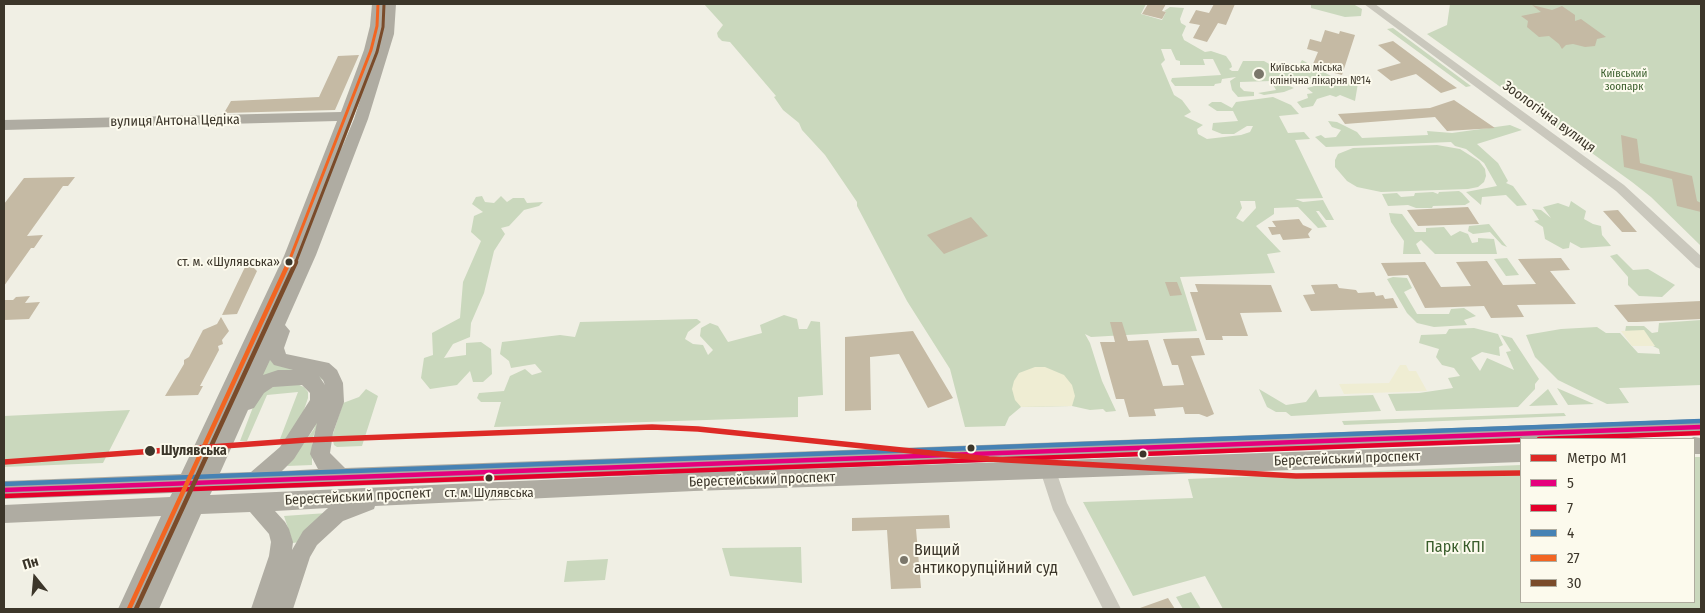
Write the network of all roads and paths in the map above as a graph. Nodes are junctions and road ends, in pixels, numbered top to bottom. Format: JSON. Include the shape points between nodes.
{"nodes":[{"id":1,"x":378,"y":4,"type":"edge"},
{"id":2,"x":390,"y":4,"type":"edge"},
{"id":3,"x":1369,"y":4,"type":"edge"},
{"id":4,"x":347,"y":116,"type":"junction"},
{"id":5,"x":4,"y":125,"type":"edge"},
{"id":6,"x":308,"y":255,"type":"junction"},
{"id":7,"x":1701,"y":264,"type":"edge"},
{"id":8,"x":273,"y":314,"type":"junction"},
{"id":9,"x":229,"y":427,"type":"junction"},
{"id":10,"x":1701,"y":427,"type":"edge"},
{"id":11,"x":1520,"y":453,"type":"edge"},
{"id":12,"x":1048,"y":470,"type":"junction"},
{"id":13,"x":341,"y":477,"type":"junction"},
{"id":14,"x":255,"y":480,"type":"junction"},
{"id":15,"x":4,"y":490,"type":"edge"},
{"id":16,"x":389,"y":496,"type":"junction"},
{"id":17,"x":254,"y":502,"type":"junction"},
{"id":18,"x":4,"y":514,"type":"edge"},
{"id":19,"x":129,"y":609,"type":"edge"},
{"id":20,"x":148,"y":609,"type":"edge"},
{"id":21,"x":262,"y":609,"type":"edge"},
{"id":22,"x":282,"y":609,"type":"edge"},
{"id":23,"x":1112,"y":609,"type":"edge"}],
"edges":[{"from":1,"to":4,"type":"main road","via":[[374,37]]},
{"from":2,"to":6,"type":"main road","via":[[387,34],[361,119]]},
{"from":3,"to":7,"type":"street","name":"Зоологічна вулиця","via":[[1620,188]]},
{"from":4,"to":5,"type":"main road","name":"вулиця Антона Цедіка"},
{"from":4,"to":8,"type":"main road","via":[[291,258]]},
{"from":6,"to":8,"type":"main road"},
{"from":6,"to":13,"type":"main road","via":[[300,288],[276,343],[276,354],[280,360],[322,368],[334,382],[334,402],[323,433],[320,454]]},
{"from":8,"to":9,"type":"main road"},
{"from":8,"to":19,"type":"main road"},
{"from":9,"to":14,"type":"main road","via":[[257,388],[278,378],[296,376],[311,380],[319,392],[318,400],[288,453]]},
{"from":9,"to":20,"type":"main road"},
{"from":10,"to":13,"type":"main road","name":"Берестейський проспект"},
{"from":11,"to":12,"type":"main road","name":"Берестейський проспект"},
{"from":12,"to":16,"type":"main road","name":"Берестейський проспект"},
{"from":12,"to":23,"type":"street","via":[[1059,504]]},
{"from":13,"to":14,"type":"main road","name":"Берестейський проспект"},
{"from":14,"to":15,"type":"main road","name":"Берестейський проспект"},
{"from":16,"to":17,"type":"main road","name":"Берестейський проспект"},
{"from":16,"to":22,"type":"main road","via":[[336,514],[320,526],[301,553]]},
{"from":17,"to":18,"type":"main road","name":"Берестейський проспект"},
{"from":17,"to":21,"type":"main road","via":[[278,529],[282,542]]}]}
